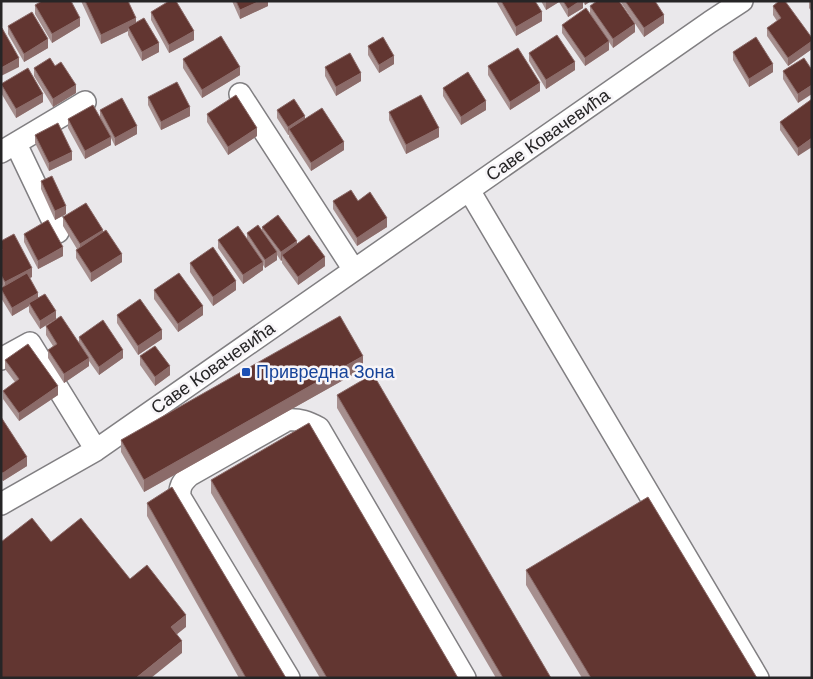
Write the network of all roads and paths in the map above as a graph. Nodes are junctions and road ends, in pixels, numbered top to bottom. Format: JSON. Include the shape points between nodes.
{"nodes":[{"id":1,"x":742,"y":1,"type":"edge"},
{"id":2,"x":240,"y":94,"type":"dead end"},
{"id":3,"x":85,"y":102,"type":"dead end"},
{"id":4,"x":8,"y":148,"type":"edge"},
{"id":5,"x":469,"y":190,"type":"junction"},
{"id":6,"x":58,"y":232,"type":"dead end"},
{"id":7,"x":354,"y":270,"type":"junction"},
{"id":8,"x":1,"y":359,"type":"edge"},
{"id":9,"x":96,"y":450,"type":"junction"},
{"id":10,"x":1,"y":504,"type":"edge"},
{"id":11,"x":289,"y":678,"type":"edge"},
{"id":12,"x":465,"y":678,"type":"edge"},
{"id":13,"x":758,"y":678,"type":"edge"}],
"edges":[{"from":1,"to":5,"type":"street","name":"Саве Ковачевића"},
{"from":2,"to":7,"type":"street"},
{"from":3,"to":4,"type":"street"},
{"from":4,"to":6,"type":"street"},
{"from":5,"to":7,"type":"street","name":"Саве Ковачевића"},
{"from":5,"to":13,"type":"street"},
{"from":7,"to":9,"type":"street","name":"Саве Ковачевића"},
{"from":8,"to":9,"type":"street","via":[[30,343]]},
{"from":9,"to":10,"type":"street","name":"Саве Ковачевића"},
{"from":11,"to":12,"type":"street","via":[[180,498],[180,489],[190,475],[287,420],[298,419],[319,428]]}]}
